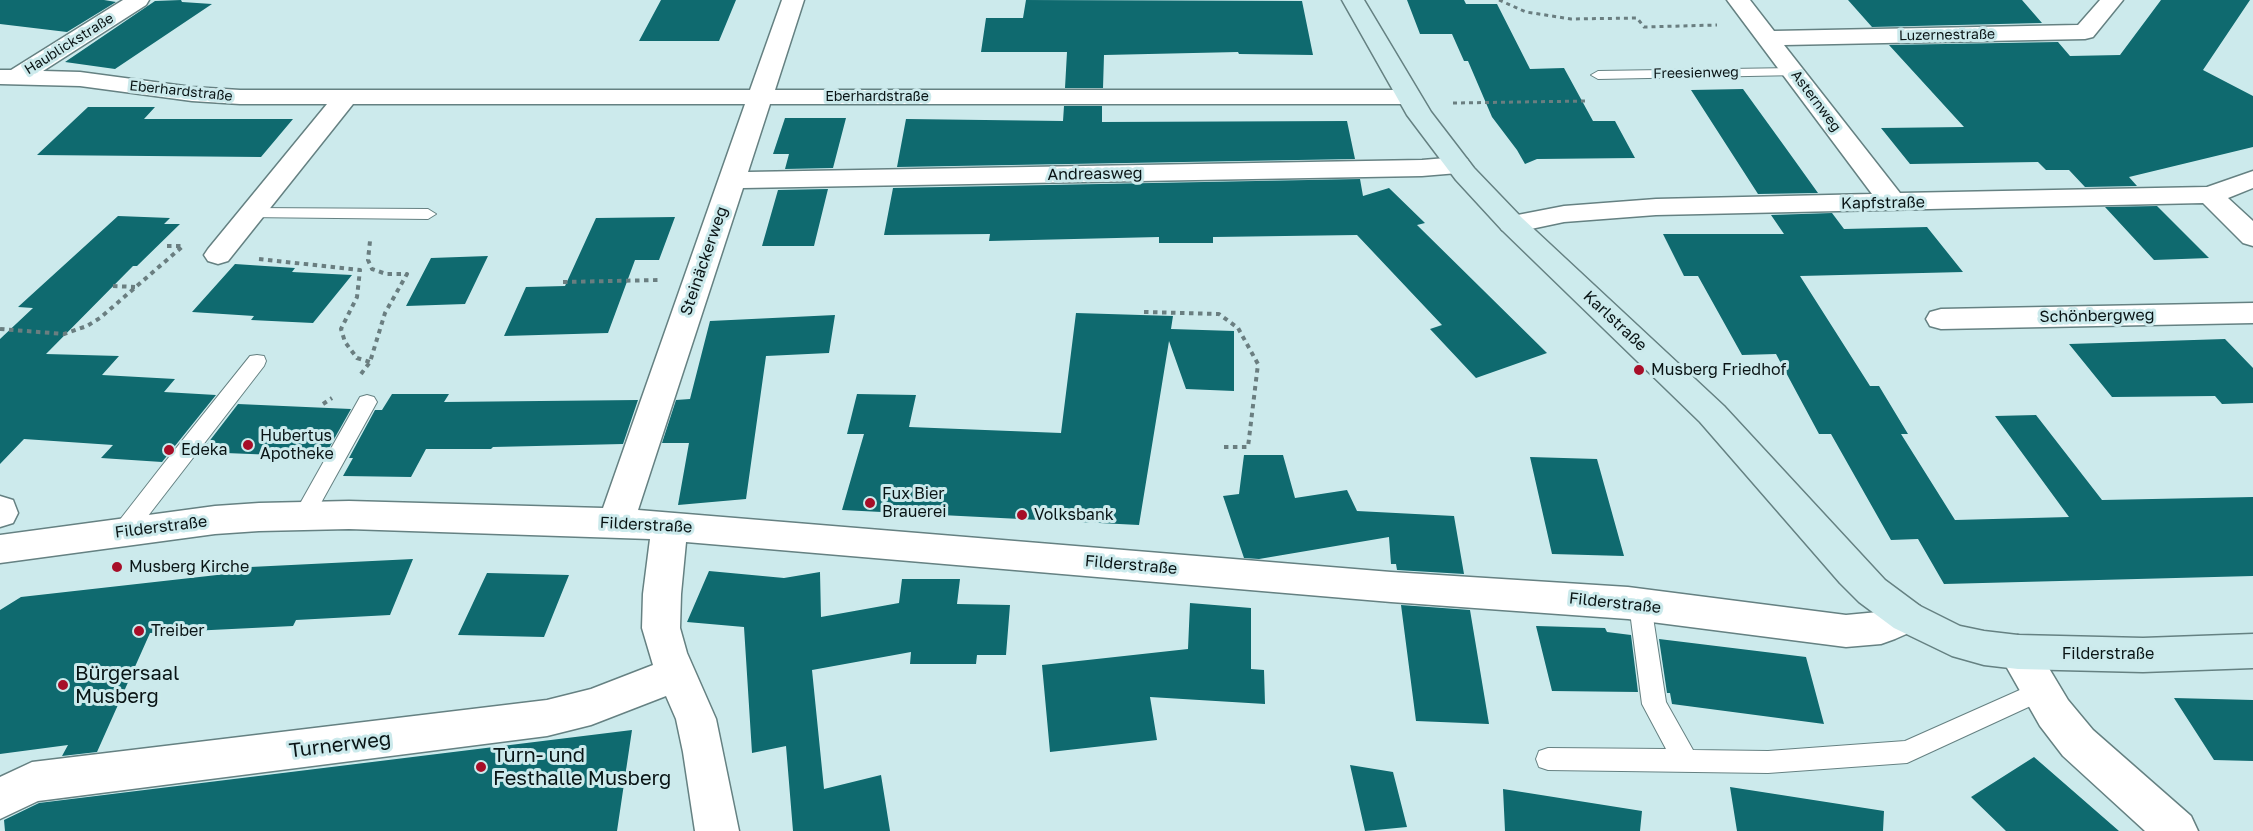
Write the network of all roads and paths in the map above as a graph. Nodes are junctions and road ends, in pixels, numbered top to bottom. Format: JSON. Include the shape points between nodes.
{"nodes":[{"id":1,"x":138,"y":0,"type":"edge"},
{"id":2,"x":793,"y":0,"type":"edge"},
{"id":3,"x":1353,"y":0,"type":"edge"},
{"id":4,"x":1499,"y":0,"type":"edge"},
{"id":5,"x":1738,"y":0,"type":"edge"},
{"id":6,"x":2112,"y":0,"type":"edge"},
{"id":7,"x":1762,"y":31,"type":"junction"},
{"id":8,"x":1794,"y":72,"type":"junction"},
{"id":9,"x":1598,"y":75,"type":"joint"},
{"id":10,"x":6,"y":80,"type":"edge"},
{"id":11,"x":346,"y":97,"type":"junction"},
{"id":12,"x":760,"y":97,"type":"junction"},
{"id":13,"x":1411,"y":100,"type":"junction"},
{"id":14,"x":1458,"y":165,"type":"junction"},
{"id":15,"x":2253,"y":179,"type":"edge"},
{"id":16,"x":731,"y":180,"type":"junction"},
{"id":17,"x":2210,"y":195,"type":"junction"},
{"id":18,"x":1893,"y":203,"type":"junction"},
{"id":19,"x":251,"y":213,"type":"junction"},
{"id":20,"x":352,"y":213,"type":"junction"},
{"id":21,"x":429,"y":214,"type":"dead end"},
{"id":22,"x":1512,"y":224,"type":"junction"},
{"id":23,"x":2253,"y":237,"type":"edge"},
{"id":24,"x":167,"y":246,"type":"dead end"},
{"id":25,"x":218,"y":255,"type":"joint"},
{"id":26,"x":698,"y":280,"type":"junction"},
{"id":27,"x":564,"y":282,"type":"dead end"},
{"id":28,"x":113,"y":286,"type":"dead end"},
{"id":29,"x":135,"y":287,"type":"junction"},
{"id":30,"x":1144,"y":312,"type":"dead end"},
{"id":31,"x":2253,"y":314,"type":"edge"},
{"id":32,"x":1941,"y":319,"type":"dead end"},
{"id":33,"x":0,"y":329,"type":"edge"},
{"id":34,"x":257,"y":361,"type":"dead end"},
{"id":35,"x":370,"y":362,"type":"junction"},
{"id":36,"x":360,"y":376,"type":"dead end"},
{"id":37,"x":339,"y":393,"type":"dead end"},
{"id":38,"x":367,"y":402,"type":"dead end"},
{"id":39,"x":323,"y":404,"type":"dead end"},
{"id":40,"x":1224,"y":447,"type":"dead end"},
{"id":41,"x":304,"y":515,"type":"junction"},
{"id":42,"x":616,"y":522,"type":"junction"},
{"id":43,"x":670,"y":526,"type":"junction"},
{"id":44,"x":123,"y":532,"type":"junction"},
{"id":45,"x":0,"y":549,"type":"edge"},
{"id":46,"x":1640,"y":604,"type":"junction"},
{"id":47,"x":1907,"y":617,"type":"junction"},
{"id":48,"x":2253,"y":651,"type":"edge"},
{"id":49,"x":2018,"y":652,"type":"junction"},
{"id":50,"x":676,"y":673,"type":"junction"},
{"id":51,"x":2040,"y":691,"type":"junction"},
{"id":52,"x":1548,"y":759,"type":"dead end"},
{"id":53,"x":1686,"y":761,"type":"junction"},
{"id":54,"x":0,"y":799,"type":"edge"},
{"id":55,"x":717,"y":831,"type":"edge"},
{"id":56,"x":2176,"y":831,"type":"edge"}],
"edges":[{"from":1,"to":10,"type":"street","name":"Haublickstraße"},
{"from":2,"to":12,"type":"street","name":"Steinäckerweg"},
{"from":3,"to":13,"type":"main road","name":"Karlstraße"},
{"from":4,"to":7,"type":"path","via":[[1526,12],[1571,19],[1637,18],[1644,27]]},
{"from":5,"to":7,"type":"street","name":"Asternweg"},
{"from":6,"to":7,"type":"street","name":"Luzernestraße","via":[[2085,32]]},
{"from":7,"to":8,"type":"street","name":"Asternweg"},
{"from":8,"to":9,"type":"lane","name":"Freesienweg"},
{"from":8,"to":18,"type":"street","name":"Asternweg"},
{"from":9,"to":13,"type":"path","via":[[1612,100]]},
{"from":10,"to":11,"type":"street","name":"Eberhardstraße","via":[[80,79],[214,96]]},
{"from":11,"to":12,"type":"street","name":"Eberhardstraße"},
{"from":11,"to":19,"type":"street"},
{"from":12,"to":13,"type":"street","name":"Eberhardstraße"},
{"from":12,"to":16,"type":"street","name":"Steinäckerweg"},
{"from":13,"to":14,"type":"main road","name":"Karlstraße"},
{"from":14,"to":16,"type":"street","name":"Andreasweg"},
{"from":14,"to":22,"type":"main road","name":"Karlstraße"},
{"from":15,"to":17,"type":"street","name":"Kapfstraße"},
{"from":16,"to":26,"type":"street","name":"Steinäckerweg"},
{"from":17,"to":18,"type":"street","name":"Kapfstraße"},
{"from":17,"to":23,"type":"street"},
{"from":18,"to":22,"type":"street","name":"Kapfstraße","via":[[1635,208],[1564,214]]},
{"from":19,"to":20,"type":"lane"},
{"from":19,"to":25,"type":"street"},
{"from":20,"to":21,"type":"lane"},
{"from":20,"to":35,"type":"path","via":[[369,236],[368,260],[372,269],[407,274],[385,314]]},
{"from":22,"to":47,"type":"main road","name":"Karlstraße","via":[[1712,414],[1866,585]]},
{"from":24,"to":29,"type":"path","via":[[183,246]]},
{"from":25,"to":35,"type":"path","via":[[360,270],[357,297],[341,330],[357,358]]},
{"from":26,"to":27,"type":"path"},
{"from":26,"to":42,"type":"street","name":"Steinäckerweg"},
{"from":28,"to":29,"type":"path"},
{"from":29,"to":33,"type":"path","via":[[100,318],[76,331],[64,334]]},
{"from":30,"to":40,"type":"path","via":[[1219,314],[1238,328],[1258,364],[1248,447]]},
{"from":31,"to":32,"type":"street","name":"Schönbergweg"},
{"from":34,"to":44,"type":"lane"},
{"from":35,"to":36,"type":"path"},
{"from":37,"to":39,"type":"path"},
{"from":38,"to":41,"type":"lane"},
{"from":41,"to":42,"type":"street","name":"Filderstraße"},
{"from":41,"to":44,"type":"street","name":"Filderstraße","via":[[215,520]]},
{"from":42,"to":43,"type":"street","name":"Filderstraße"},
{"from":43,"to":46,"type":"street","name":"Filderstraße"},
{"from":43,"to":50,"type":"street","via":[[661,628]]},
{"from":44,"to":45,"type":"street","name":"Filderstraße"},
{"from":46,"to":47,"type":"street","name":"Filderstraße","via":[[1846,631],[1881,628]]},
{"from":46,"to":53,"type":"lane","via":[[1654,704]]},
{"from":47,"to":49,"type":"main road","name":"Filderstraße","via":[[1952,640]]},
{"from":48,"to":49,"type":"main road","name":"Filderstraße","via":[[2143,655]]},
{"from":49,"to":51,"type":"street"},
{"from":50,"to":54,"type":"street","name":"Turnerweg","via":[[591,707],[547,718],[32,782]]},
{"from":50,"to":55,"type":"street","via":[[696,719]]},
{"from":51,"to":53,"type":"lane","via":[[1907,752],[1768,762]]},
{"from":51,"to":56,"type":"street","via":[[2078,743]]},
{"from":52,"to":53,"type":"lane"}]}
